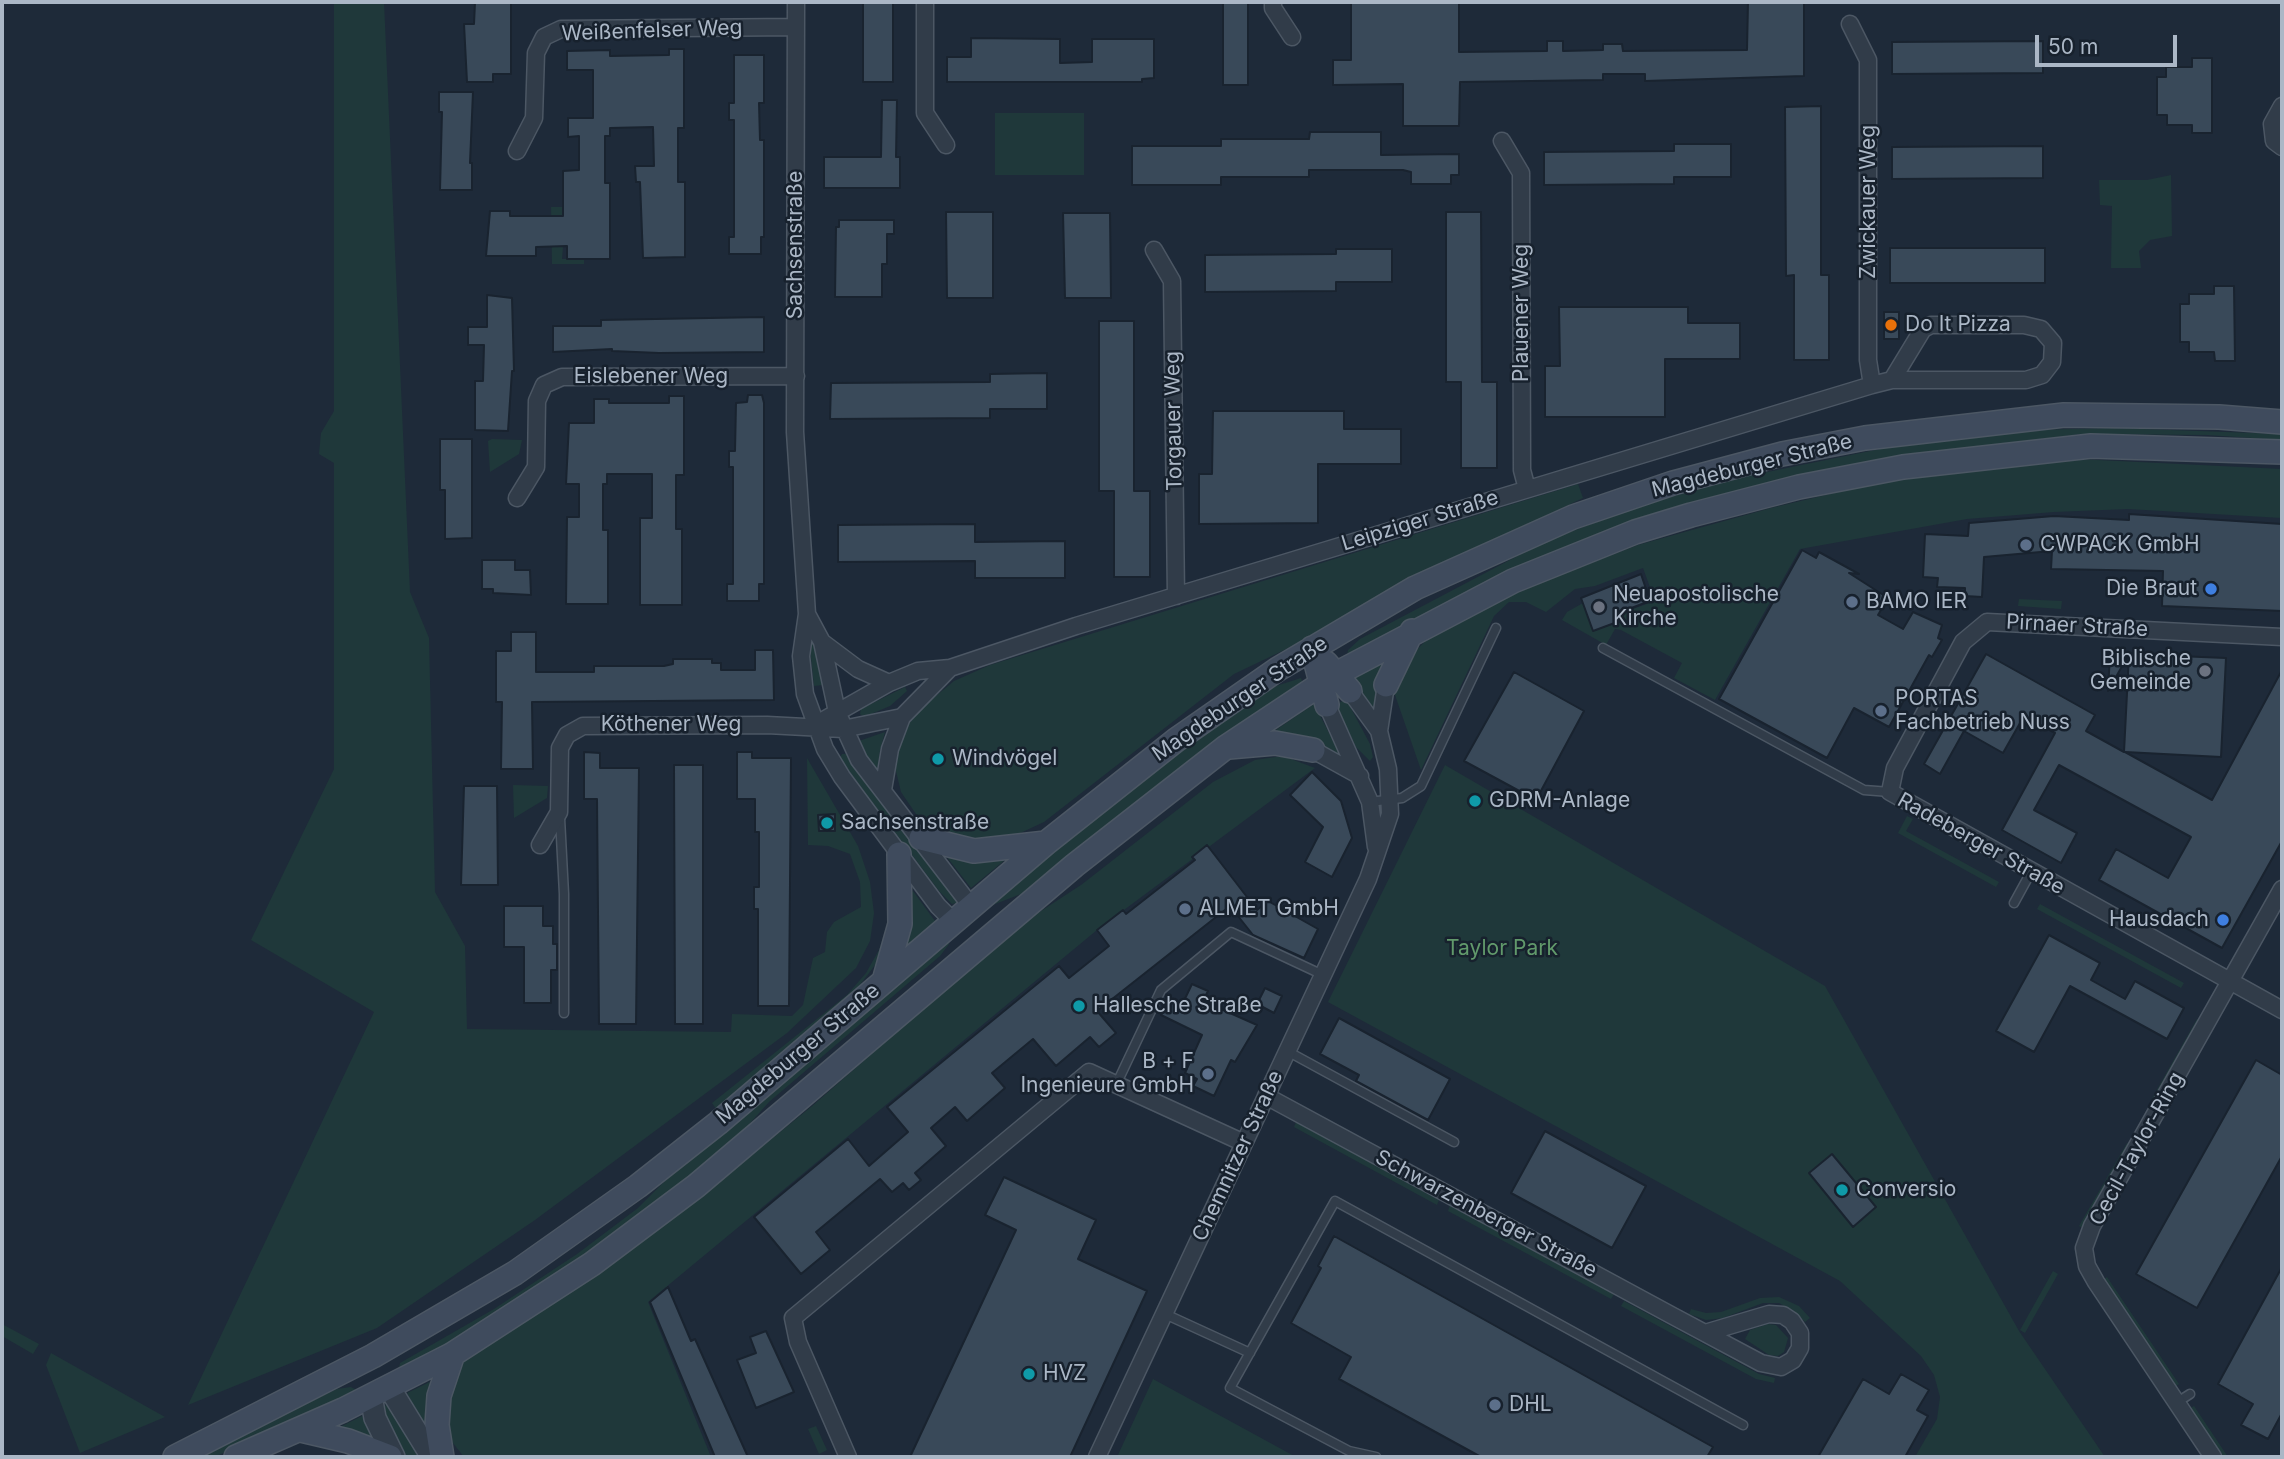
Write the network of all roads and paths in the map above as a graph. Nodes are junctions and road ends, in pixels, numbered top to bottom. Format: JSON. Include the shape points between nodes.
{"nodes":[{"id":1,"x":796,"y":2,"type":"edge"},
{"id":2,"x":925,"y":2,"type":"edge"},
{"id":3,"x":1273,"y":2,"type":"edge"},
{"id":4,"x":1850,"y":24,"type":"dead end"},
{"id":5,"x":796,"y":27,"type":"junction"},
{"id":6,"x":1292,"y":37,"type":"dead end"},
{"id":7,"x":2282,"y":106,"type":"edge"},
{"id":8,"x":1502,"y":141,"type":"dead end"},
{"id":9,"x":946,"y":145,"type":"dead end"},
{"id":10,"x":2282,"y":147,"type":"edge"},
{"id":11,"x":517,"y":151,"type":"dead end"},
{"id":12,"x":1154,"y":250,"type":"dead end"},
{"id":13,"x":796,"y":376,"type":"junction"},
{"id":14,"x":1892,"y":380,"type":"junction"},
{"id":15,"x":1872,"y":384,"type":"junction"},
{"id":16,"x":2282,"y":422,"type":"edge"},
{"id":17,"x":2282,"y":452,"type":"edge"},
{"id":18,"x":1527,"y":489,"type":"junction"},
{"id":19,"x":517,"y":498,"type":"dead end"},
{"id":20,"x":1176,"y":596,"type":"junction"},
{"id":21,"x":807,"y":614,"type":"junction"},
{"id":22,"x":1496,"y":628,"type":"dead end"},
{"id":23,"x":1412,"y":631,"type":"junction"},
{"id":24,"x":2282,"y":636,"type":"edge"},
{"id":25,"x":822,"y":642,"type":"junction"},
{"id":26,"x":1312,"y":648,"type":"junction"},
{"id":27,"x":1603,"y":648,"type":"dead end"},
{"id":28,"x":950,"y":668,"type":"junction"},
{"id":29,"x":1335,"y":682,"type":"junction"},
{"id":30,"x":889,"y":683,"type":"junction"},
{"id":31,"x":1386,"y":685,"type":"joint"},
{"id":32,"x":1327,"y":705,"type":"joint"},
{"id":33,"x":837,"y":712,"type":"junction"},
{"id":34,"x":902,"y":717,"type":"junction"},
{"id":35,"x":815,"y":725,"type":"junction"},
{"id":36,"x":842,"y":729,"type":"junction"},
{"id":37,"x":1379,"y":731,"type":"junction"},
{"id":38,"x":1226,"y":747,"type":"junction"},
{"id":39,"x":1313,"y":750,"type":"joint"},
{"id":40,"x":1360,"y":776,"type":"junction"},
{"id":41,"x":883,"y":790,"type":"junction"},
{"id":42,"x":1890,"y":792,"type":"junction"},
{"id":43,"x":1391,"y":800,"type":"junction"},
{"id":44,"x":1370,"y":802,"type":"junction"},
{"id":45,"x":559,"y":812,"type":"junction"},
{"id":46,"x":921,"y":838,"type":"junction"},
{"id":47,"x":1046,"y":843,"type":"junction"},
{"id":48,"x":540,"y":845,"type":"dead end"},
{"id":49,"x":900,"y":853,"type":"junction"},
{"id":50,"x":1376,"y":853,"type":"junction"},
{"id":51,"x":2031,"y":872,"type":"junction"},
{"id":52,"x":2282,"y":889,"type":"edge"},
{"id":53,"x":2014,"y":903,"type":"dead end"},
{"id":54,"x":971,"y":906,"type":"junction"},
{"id":55,"x":953,"y":921,"type":"junction"},
{"id":56,"x":984,"y":941,"type":"junction"},
{"id":57,"x":1323,"y":975,"type":"junction"},
{"id":58,"x":883,"y":982,"type":"junction"},
{"id":59,"x":2231,"y":982,"type":"junction"},
{"id":60,"x":2282,"y":1010,"type":"edge"},
{"id":61,"x":564,"y":1013,"type":"dead end"},
{"id":62,"x":1287,"y":1051,"type":"junction"},
{"id":63,"x":1116,"y":1085,"type":"junction"},
{"id":64,"x":1266,"y":1096,"type":"junction"},
{"id":65,"x":1454,"y":1142,"type":"dead end"},
{"id":66,"x":1244,"y":1143,"type":"junction"},
{"id":67,"x":1165,"y":1314,"type":"junction"},
{"id":68,"x":1705,"y":1333,"type":"junction"},
{"id":69,"x":1250,"y":1353,"type":"junction"},
{"id":70,"x":453,"y":1354,"type":"junction"},
{"id":71,"x":373,"y":1375,"type":"junction"},
{"id":72,"x":1743,"y":1425,"type":"dead end"},
{"id":73,"x":301,"y":1430,"type":"junction"},
{"id":74,"x":175,"y":1457,"type":"edge"},
{"id":75,"x":236,"y":1457,"type":"edge"},
{"id":76,"x":392,"y":1457,"type":"edge"},
{"id":77,"x":432,"y":1457,"type":"edge"},
{"id":78,"x":442,"y":1457,"type":"edge"},
{"id":79,"x":848,"y":1457,"type":"edge"},
{"id":80,"x":1097,"y":1457,"type":"edge"},
{"id":81,"x":1376,"y":1457,"type":"edge"},
{"id":82,"x":2213,"y":1457,"type":"edge"}],
"edges":[{"from":1,"to":5,"type":"street","name":"Sachsenstraße"},
{"from":2,"to":9,"type":"street","via":[[925,113]]},
{"from":3,"to":6,"type":"street"},
{"from":4,"to":15,"type":"street","name":"Zwickauer Weg","via":[[1868,60],[1868,360]]},
{"from":5,"to":11,"type":"street","name":"Weißenfelser Weg","via":[[561,29],[544,37],[536,52],[534,118]]},
{"from":5,"to":13,"type":"street","name":"Sachsenstraße"},
{"from":7,"to":10,"type":"street","via":[[2272,124],[2274,141]]},
{"from":8,"to":18,"type":"street","name":"Plauener Weg","via":[[1521,173],[1522,470]]},
{"from":12,"to":20,"type":"street","name":"Torgauer Weg","via":[[1172,281]]},
{"from":13,"to":19,"type":"street","name":"Eislebener Weg","via":[[562,377],[544,384],[537,401],[536,467]]},
{"from":13,"to":21,"type":"street","name":"Sachsenstraße"},
{"from":14,"to":14,"type":"street","name":"Leipziger Straße","via":[[2026,380],[2042,375],[2052,362],[2053,343],[2042,329],[2024,325],[1931,325],[1923,329]]},
{"from":14,"to":15,"type":"street","name":"Leipziger Straße"},
{"from":15,"to":18,"type":"street","name":"Leipziger Straße"},
{"from":16,"to":26,"type":"main road","name":"Magdeburger Straße","via":[[2064,415],[1879,436],[1782,454],[1673,483],[1573,517],[1415,589]]},
{"from":17,"to":23,"type":"main road","name":"Magdeburger Straße","via":[[2091,446],[1903,467],[1799,487],[1635,532],[1513,581]]},
{"from":18,"to":20,"type":"street","name":"Leipziger Straße"},
{"from":20,"to":28,"type":"street","name":"Leipziger Straße"},
{"from":21,"to":25,"type":"street","name":"Sachsenstraße"},
{"from":21,"to":35,"type":"street","name":"Sachsenstraße","via":[[801,656],[805,694]]},
{"from":22,"to":43,"type":"lane","via":[[1430,771],[1412,794]]},
{"from":23,"to":29,"type":"main road","name":"Magdeburger Straße"},
{"from":23,"to":31,"type":"main road"},
{"from":24,"to":42,"type":"street","name":"Pirnaer Straße","via":[[1987,622],[1963,642],[1895,768]]},
{"from":25,"to":30,"type":"street","via":[[858,669]]},
{"from":25,"to":33,"type":"street","name":"Sachsenstraße"},
{"from":26,"to":29,"type":"main road"},
{"from":26,"to":47,"type":"main road","name":"Magdeburger Straße","via":[[1176,740]]},
{"from":27,"to":42,"type":"lane","name":"Radeberger Straße","via":[[1864,790]]},
{"from":28,"to":30,"type":"street","name":"Leipziger Straße","via":[[918,671]]},
{"from":28,"to":34,"type":"street","name":"Leipziger Straße"},
{"from":29,"to":32,"type":"main road"},
{"from":29,"to":37,"type":"street","name":"Chemnitzer Straße"},
{"from":29,"to":38,"type":"main road","name":"Magdeburger Straße"},
{"from":30,"to":33,"type":"street","name":"Leipziger Straße"},
{"from":31,"to":37,"type":"street","name":"Chemnitzer Straße"},
{"from":32,"to":40,"type":"street"},
{"from":33,"to":35,"type":"street","name":"Leipziger Straße"},
{"from":33,"to":36,"type":"street","name":"Sachsenstraße"},
{"from":34,"to":36,"type":"street"},
{"from":34,"to":41,"type":"street","name":"Leipziger Straße","via":[[890,749]]},
{"from":35,"to":36,"type":"street"},
{"from":35,"to":45,"type":"street","name":"Köthener Weg","via":[[583,726],[566,735],[560,748]]},
{"from":35,"to":49,"type":"street","name":"Sachsenstraße","via":[[842,777]]},
{"from":36,"to":41,"type":"street","name":"Sachsenstraße"},
{"from":37,"to":43,"type":"street","name":"Chemnitzer Straße"},
{"from":38,"to":39,"type":"main road","via":[[1275,743]]},
{"from":38,"to":56,"type":"main road","name":"Magdeburger Straße"},
{"from":39,"to":40,"type":"street"},
{"from":40,"to":44,"type":"street"},
{"from":41,"to":46,"type":"street","name":"Sachsenstraße"},
{"from":42,"to":51,"type":"street","name":"Radeberger Straße"},
{"from":43,"to":44,"type":"lane"},
{"from":43,"to":50,"type":"street","name":"Chemnitzer Straße"},
{"from":44,"to":50,"type":"street"},
{"from":45,"to":48,"type":"street","name":"Köthener Weg"},
{"from":45,"to":61,"type":"lane","name":"Köthener Weg"},
{"from":46,"to":47,"type":"main road","via":[[974,850]]},
{"from":46,"to":54,"type":"street","name":"Sachsenstraße"},
{"from":47,"to":54,"type":"main road","name":"Magdeburger Straße"},
{"from":49,"to":55,"type":"street","name":"Sachsenstraße"},
{"from":49,"to":58,"type":"main road","via":[[900,924]]},
{"from":50,"to":57,"type":"street","name":"Chemnitzer Straße"},
{"from":51,"to":53,"type":"lane"},
{"from":51,"to":59,"type":"street","name":"Radeberger Straße"},
{"from":52,"to":59,"type":"street","name":"Cecil-Taylor-Ring"},
{"from":54,"to":55,"type":"main road","name":"Magdeburger Straße"},
{"from":54,"to":56,"type":"main road"},
{"from":55,"to":56,"type":"main road"},
{"from":55,"to":58,"type":"main road","name":"Magdeburger Straße"},
{"from":56,"to":70,"type":"main road","name":"Magdeburger Straße","via":[[696,1186],[592,1264]]},
{"from":57,"to":62,"type":"street","name":"Chemnitzer Straße"},
{"from":57,"to":63,"type":"lane","via":[[1231,932],[1161,990]]},
{"from":58,"to":71,"type":"main road","name":"Magdeburger Straße","via":[[638,1186]]},
{"from":59,"to":60,"type":"street","name":"Radeberger Straße"},
{"from":59,"to":82,"type":"street","name":"Cecil-Taylor-Ring","via":[[2092,1226],[2084,1248],[2096,1282],[2183,1398]]},
{"from":62,"to":64,"type":"street","name":"Chemnitzer Straße"},
{"from":62,"to":65,"type":"lane"},
{"from":63,"to":66,"type":"street"},
{"from":63,"to":79,"type":"street","via":[[1089,1072],[793,1318],[798,1342]]},
{"from":64,"to":66,"type":"street","name":"Chemnitzer Straße"},
{"from":64,"to":68,"type":"street","name":"Schwarzenberger Straße"},
{"from":66,"to":67,"type":"street","name":"Chemnitzer Straße"},
{"from":67,"to":69,"type":"lane"},
{"from":67,"to":80,"type":"street","name":"Chemnitzer Straße"},
{"from":68,"to":68,"type":"street","name":"Schwarzenberger Straße","via":[[1761,1363],[1781,1367],[1793,1360],[1800,1348],[1800,1333],[1783,1315],[1769,1314]]},
{"from":69,"to":72,"type":"lane","via":[[1335,1201]]},
{"from":69,"to":81,"type":"lane","via":[[1230,1388],[1349,1451]]},
{"from":70,"to":71,"type":"main road","name":"Magdeburger Straße"},
{"from":70,"to":78,"type":"main road","via":[[439,1396]]},
{"from":71,"to":73,"type":"main road"},
{"from":71,"to":74,"type":"main road"},
{"from":71,"to":76,"type":"street","via":[[375,1418]]},
{"from":71,"to":77,"type":"street"},
{"from":73,"to":75,"type":"main road"},
{"from":73,"to":76,"type":"main road"}]}
